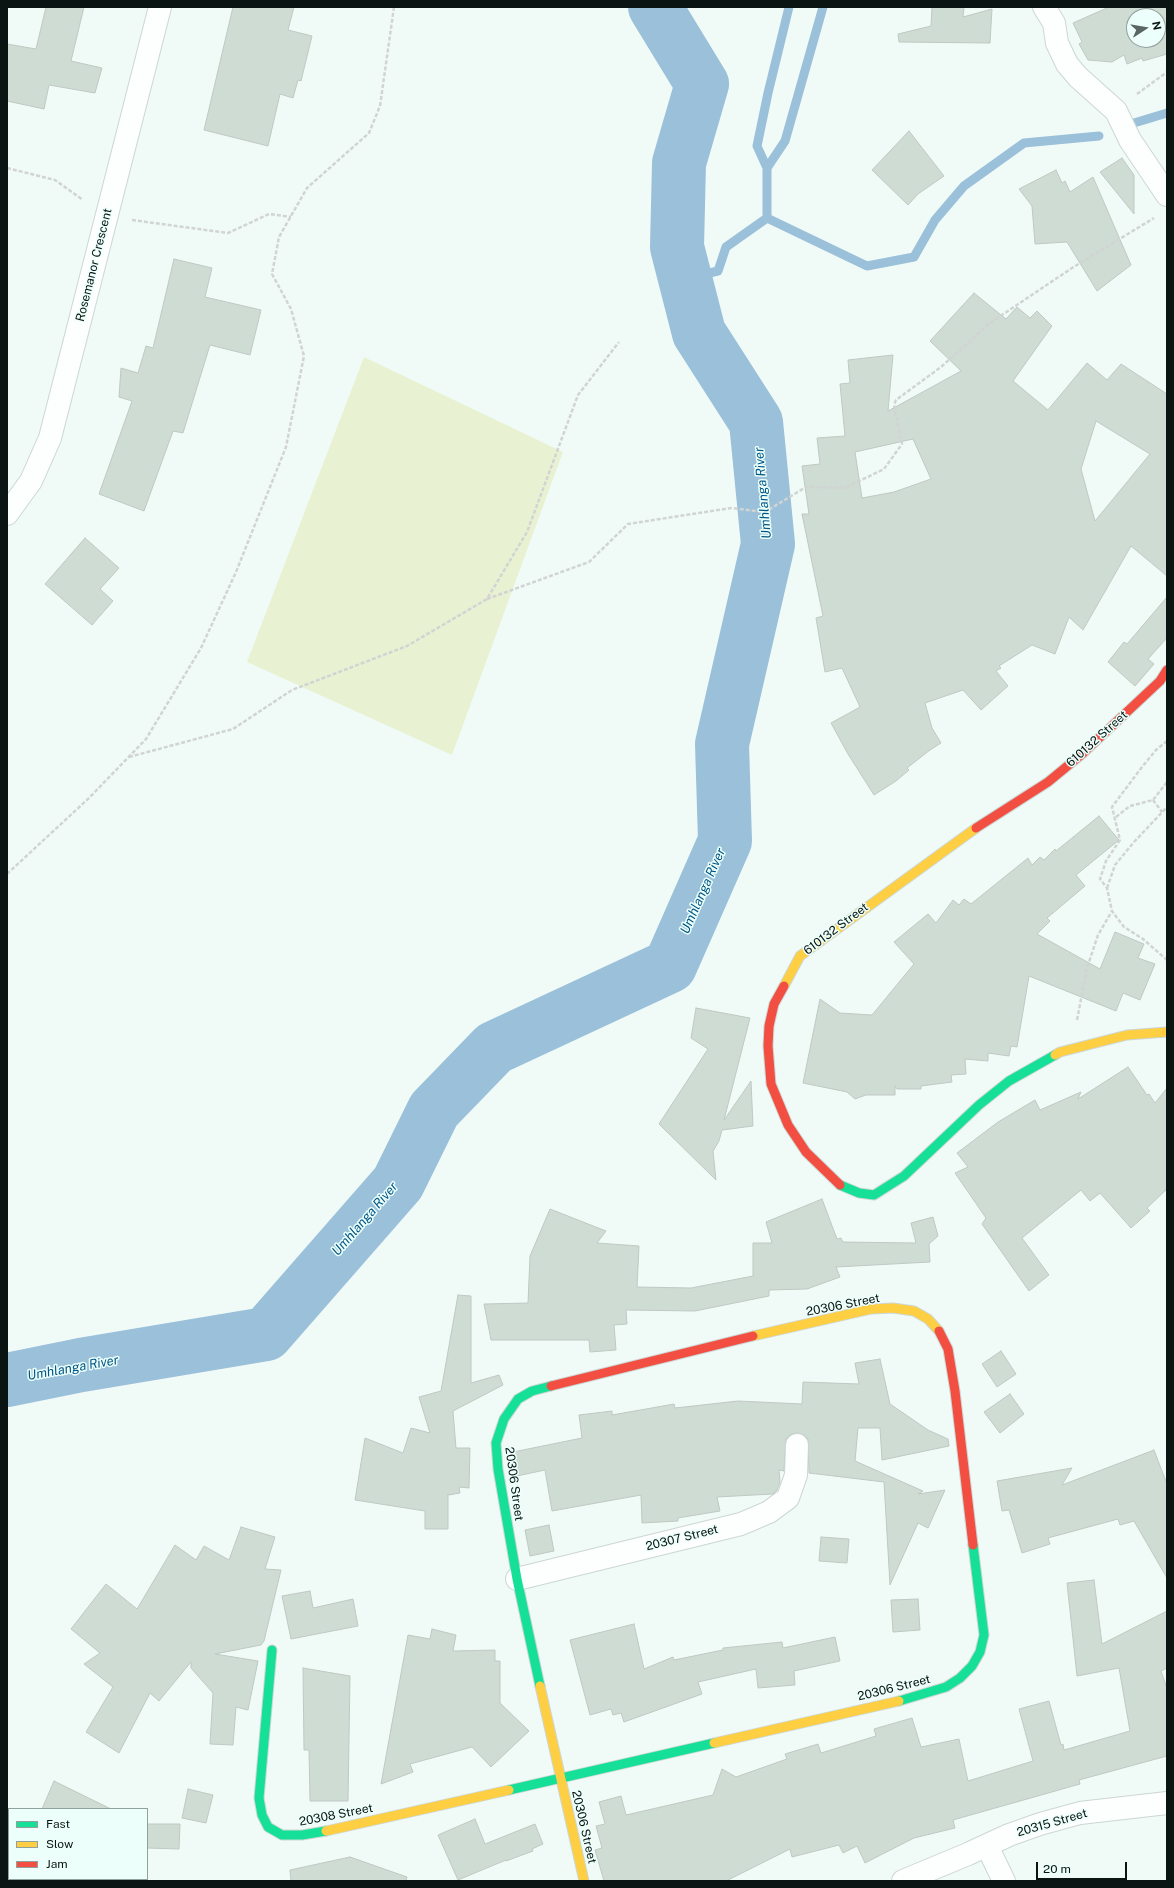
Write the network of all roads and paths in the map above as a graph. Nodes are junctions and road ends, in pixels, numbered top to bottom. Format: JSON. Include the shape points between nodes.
{"nodes":[{"id":1,"x":160,"y":7,"type":"edge"},
{"id":2,"x":394,"y":7,"type":"edge"},
{"id":3,"x":1044,"y":7,"type":"edge"},
{"id":4,"x":1167,"y":72,"type":"edge"},
{"id":5,"x":1116,"y":111,"type":"junction"},
{"id":6,"x":7,"y":168,"type":"edge"},
{"id":7,"x":1164,"y":205,"type":"edge"},
{"id":8,"x":106,"y":216,"type":"junction"},
{"id":9,"x":291,"y":217,"type":"junction"},
{"id":10,"x":619,"y":342,"type":"dead end"},
{"id":11,"x":7,"y":514,"type":"edge"},
{"id":12,"x":487,"y":599,"type":"junction"},
{"id":13,"x":1167,"y":670,"type":"edge"},
{"id":14,"x":1167,"y":741,"type":"edge"},
{"id":15,"x":128,"y":757,"type":"junction"},
{"id":16,"x":1167,"y":782,"type":"edge"},
{"id":17,"x":1153,"y":800,"type":"junction"},
{"id":18,"x":1167,"y":807,"type":"edge"},
{"id":19,"x":1162,"y":812,"type":"junction"},
{"id":20,"x":1116,"y":817,"type":"junction"},
{"id":21,"x":7,"y":874,"type":"edge"},
{"id":22,"x":1108,"y":888,"type":"junction"},
{"id":23,"x":1112,"y":911,"type":"junction"},
{"id":24,"x":1167,"y":960,"type":"edge"},
{"id":25,"x":1167,"y":1032,"type":"edge"},
{"id":26,"x":1070,"y":1050,"type":"junction"},
{"id":27,"x":797,"y":1444,"type":"dead end"},
{"id":28,"x":517,"y":1579,"type":"junction"},
{"id":29,"x":272,"y":1650,"type":"dead end"},
{"id":30,"x":560,"y":1779,"type":"junction"},
{"id":31,"x":1167,"y":1803,"type":"edge"},
{"id":32,"x":986,"y":1846,"type":"junction"},
{"id":33,"x":584,"y":1881,"type":"edge"},
{"id":34,"x":903,"y":1881,"type":"edge"},
{"id":35,"x":1004,"y":1881,"type":"edge"}],
"edges":[{"from":1,"to":8,"type":"street","name":"Rosemanor Crescent"},
{"from":2,"to":9,"type":"path","via":[[380,106],[369,133],[307,188]]},
{"from":3,"to":5,"type":"street","via":[[1054,23],[1057,43],[1067,64]]},
{"from":4,"to":5,"type":"path"},
{"from":5,"to":7,"type":"street","via":[[1147,167]]},
{"from":6,"to":8,"type":"path","via":[[55,180]]},
{"from":7,"to":12,"type":"path","via":[[990,323],[941,367],[896,400],[894,405],[902,444],[884,469],[846,488],[806,487],[765,512],[731,508],[628,524],[589,562]]},
{"from":8,"to":9,"type":"path","via":[[228,233],[268,214]]},
{"from":8,"to":11,"type":"street","name":"Rosemanor Crescent","via":[[50,438],[31,481]]},
{"from":9,"to":15,"type":"path","via":[[279,237],[272,274],[291,309],[304,356],[286,447],[236,572],[201,648],[146,739]]},
{"from":10,"to":12,"type":"path","via":[[578,394],[527,532]]},
{"from":12,"to":15,"type":"path","via":[[407,646],[292,690],[233,729]]},
{"from":13,"to":26,"type":"street","name":"610132 Street","via":[[1160,681],[1048,782],[881,895],[800,956],[774,1004],[768,1046],[771,1084],[788,1125],[806,1152],[838,1184],[859,1193],[874,1195],[904,1176],[1008,1081],[1060,1052]]},
{"from":14,"to":20,"type":"path","via":[[1156,750],[1112,807]]},
{"from":15,"to":21,"type":"path","via":[[89,798]]},
{"from":16,"to":17,"type":"path"},
{"from":17,"to":19,"type":"path"},
{"from":17,"to":20,"type":"path","via":[[1130,806]]},
{"from":18,"to":19,"type":"path"},
{"from":19,"to":22,"type":"path","via":[[1115,865]]},
{"from":20,"to":22,"type":"path","via":[[1120,840],[1106,861],[1100,879]]},
{"from":22,"to":23,"type":"path"},
{"from":23,"to":24,"type":"path","via":[[1124,927],[1143,939]]},
{"from":23,"to":26,"type":"path","via":[[1098,935],[1087,968]]},
{"from":25,"to":26,"type":"street","name":"610132 Street","via":[[1127,1035]]},
{"from":27,"to":28,"type":"street","name":"20307 Street","via":[[796,1475],[788,1498],[769,1512],[741,1524]]},
{"from":28,"to":30,"type":"street","name":"20306 Street"},
{"from":28,"to":30,"type":"street","name":"20306 Street","via":[[496,1443],[504,1419],[518,1399],[532,1391],[871,1309],[893,1308],[914,1311],[928,1319],[940,1333],[948,1349],[955,1391],[984,1635],[980,1652],[972,1666],[946,1687],[923,1695]]},
{"from":29,"to":30,"type":"street","name":"20308 Street","via":[[259,1798],[262,1815],[268,1827],[282,1834],[302,1835],[327,1831]]},
{"from":30,"to":33,"type":"street","name":"20306 Street"},
{"from":31,"to":32,"type":"street","name":"20315 Street","via":[[1080,1813],[1009,1835]]},
{"from":32,"to":34,"type":"street","name":"20315 Street"},
{"from":32,"to":35,"type":"street"}]}
